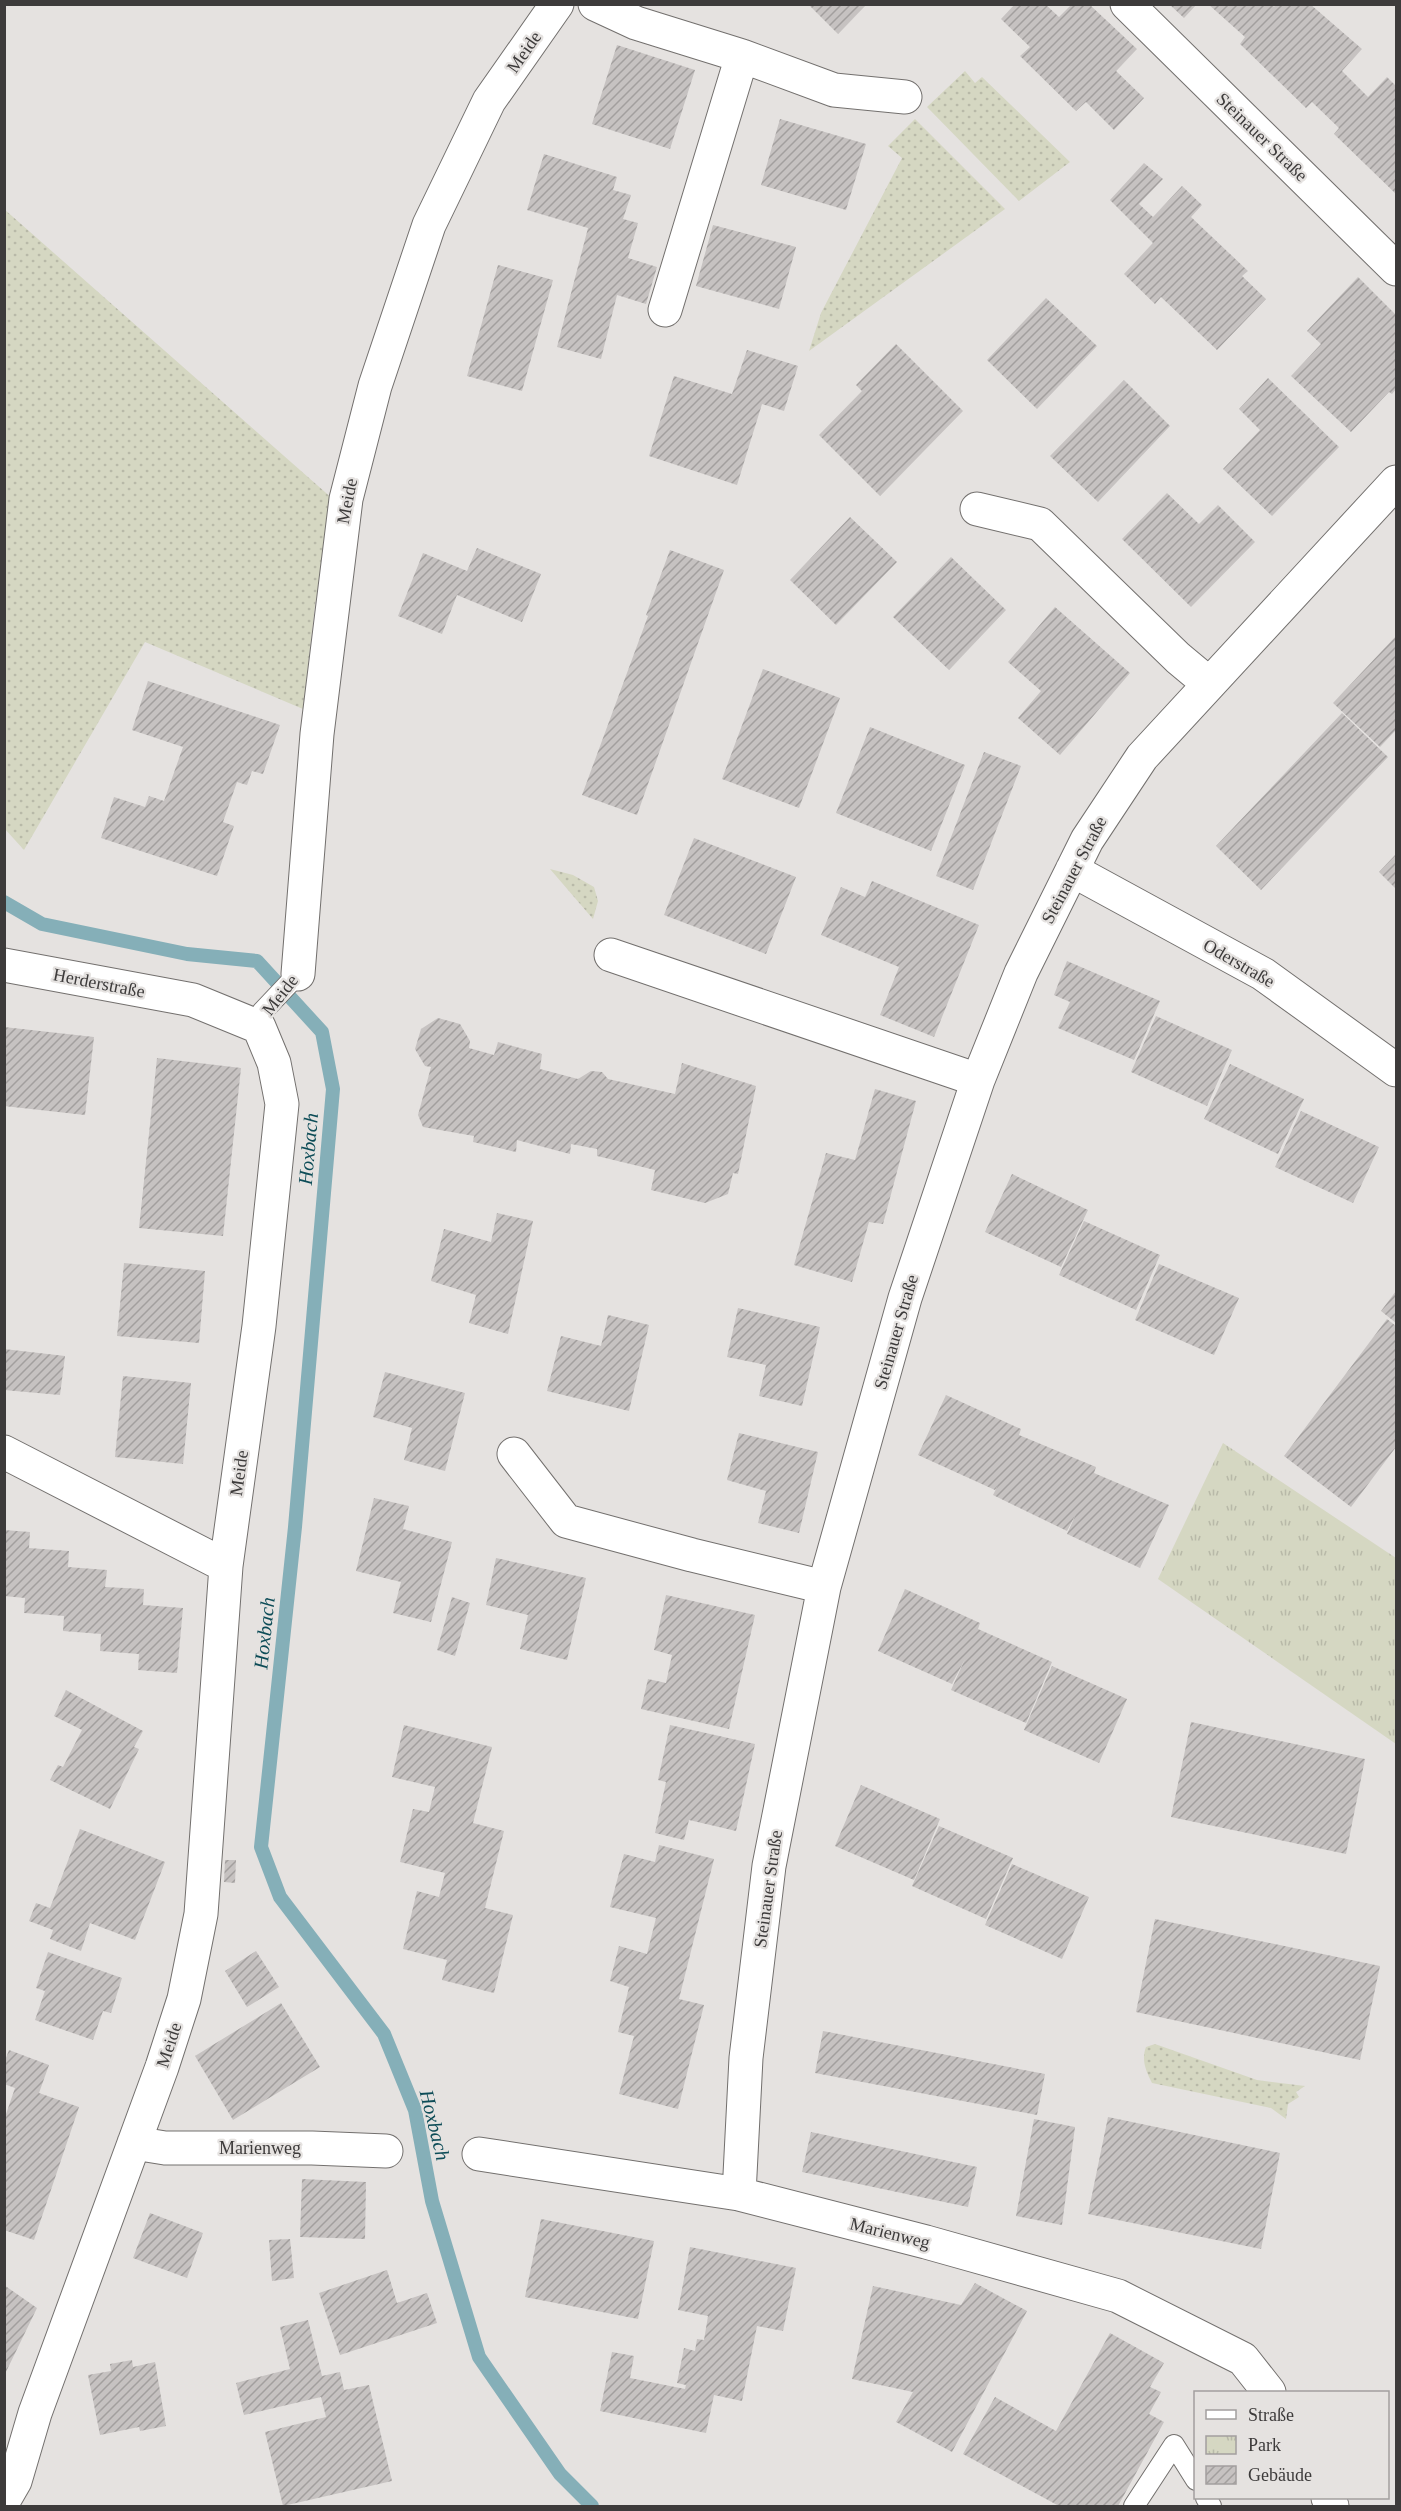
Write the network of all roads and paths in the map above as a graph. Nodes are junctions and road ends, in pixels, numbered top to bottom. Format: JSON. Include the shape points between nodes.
{"nodes":[{"id":1,"x":557,"y":4,"type":"edge"},
{"id":2,"x":595,"y":4,"type":"edge"},
{"id":3,"x":1127,"y":4,"type":"edge"},
{"id":4,"x":742,"y":56,"type":"junction"},
{"id":5,"x":905,"y":97,"type":"dead end"},
{"id":6,"x":1396,"y":269,"type":"edge"},
{"id":7,"x":665,"y":310,"type":"dead end"},
{"id":8,"x":1396,"y":482,"type":"edge"},
{"id":9,"x":977,"y":509,"type":"dead end"},
{"id":10,"x":1208,"y":683,"type":"junction"},
{"id":11,"x":1072,"y":870,"type":"junction"},
{"id":12,"x":611,"y":955,"type":"dead end"},
{"id":13,"x":4,"y":965,"type":"edge"},
{"id":14,"x":298,"y":974,"type":"joint"},
{"id":15,"x":193,"y":1000,"type":"joint"},
{"id":16,"x":261,"y":1019,"type":"junction"},
{"id":17,"x":1396,"y":1070,"type":"edge"},
{"id":18,"x":978,"y":1080,"type":"junction"},
{"id":19,"x":4,"y":1452,"type":"edge"},
{"id":20,"x":514,"y":1454,"type":"dead end"},
{"id":21,"x":226,"y":1566,"type":"junction"},
{"id":22,"x":824,"y":1587,"type":"junction"},
{"id":23,"x":134,"y":2143,"type":"junction"},
{"id":24,"x":387,"y":2151,"type":"dead end"},
{"id":25,"x":479,"y":2154,"type":"dead end"},
{"id":26,"x":739,"y":2194,"type":"junction"},
{"id":27,"x":1268,"y":2391,"type":"edge"},
{"id":28,"x":1194,"y":2477,"type":"edge"},
{"id":29,"x":4,"y":2500,"type":"edge"},
{"id":30,"x":1134,"y":2506,"type":"edge"}],
"edges":[{"from":1,"to":14,"type":"street","name":"Meide","via":[[489,101],[429,225],[375,386],[346,499],[317,734]]},
{"from":2,"to":4,"type":"street","via":[[636,22]]},
{"from":3,"to":6,"type":"street","name":"Steinauer Straße"},
{"from":4,"to":5,"type":"street","via":[[834,90]]},
{"from":4,"to":7,"type":"street"},
{"from":8,"to":10,"type":"street","name":"Steinauer Straße"},
{"from":9,"to":10,"type":"street","via":[[1040,524]]},
{"from":10,"to":11,"type":"street","name":"Steinauer Straße","via":[[1142,757],[1087,840]]},
{"from":11,"to":17,"type":"street","name":"Oderstraße","via":[[1263,974]]},
{"from":11,"to":18,"type":"street","name":"Steinauer Straße","via":[[1021,973]]},
{"from":12,"to":18,"type":"street"},
{"from":13,"to":15,"type":"street","name":"Herderstraße"},
{"from":14,"to":16,"type":"lane","name":"Meide"},
{"from":15,"to":16,"type":"street","name":"Meide"},
{"from":16,"to":21,"type":"street","name":"Meide","via":[[282,1104],[259,1326]]},
{"from":18,"to":22,"type":"street","name":"Steinauer Straße","via":[[905,1298]]},
{"from":19,"to":21,"type":"street"},
{"from":20,"to":22,"type":"street","via":[[566,1521]]},
{"from":21,"to":23,"type":"street","name":"Meide","via":[[201,1914],[184,1999]]},
{"from":22,"to":26,"type":"street","name":"Steinauer Straße","via":[[769,1866],[746,2058]]},
{"from":23,"to":24,"type":"street","name":"Marienweg","via":[[165,2148]]},
{"from":23,"to":29,"type":"street","name":"Meide","via":[[35,2413],[15,2481]]},
{"from":25,"to":26,"type":"street","name":"Marienweg"},
{"from":26,"to":27,"type":"street","name":"Marienweg","via":[[1118,2296],[1243,2359]]},
{"from":28,"to":30,"type":"lane","via":[[1174,2445]]}]}
